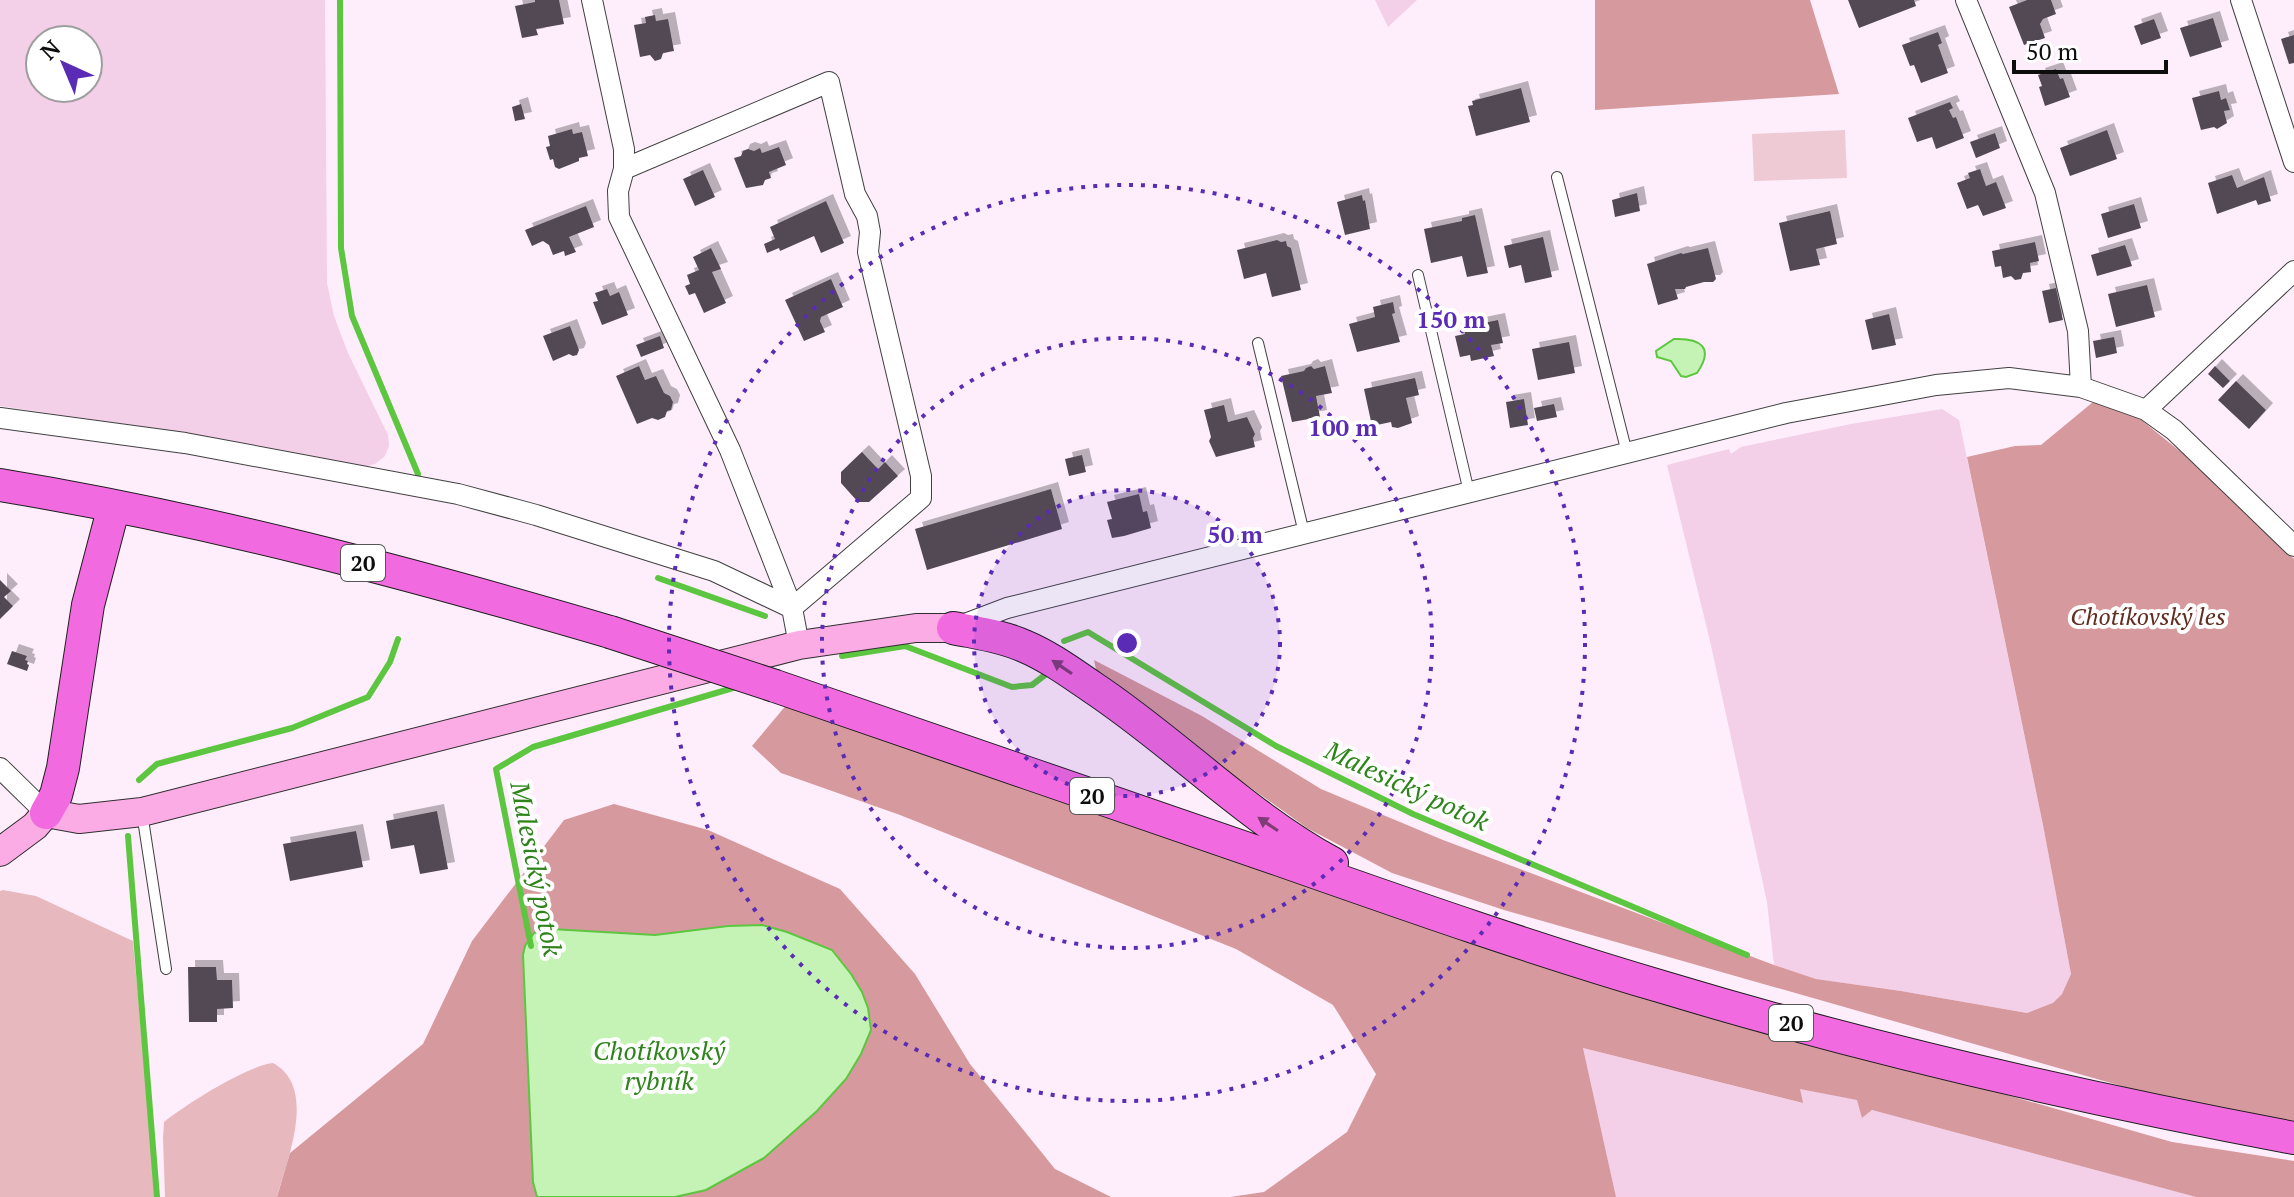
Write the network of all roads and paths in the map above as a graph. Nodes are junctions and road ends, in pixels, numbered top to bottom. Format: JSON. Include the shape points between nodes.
{"nodes":[{"id":1,"x":592,"y":0,"type":"edge"},
{"id":2,"x":1966,"y":0,"type":"edge"},
{"id":3,"x":2241,"y":0,"type":"edge"},
{"id":4,"x":2294,"y":162,"type":"edge"},
{"id":5,"x":624,"y":169,"type":"junction"},
{"id":6,"x":1557,"y":177,"type":"dead end"},
{"id":7,"x":2294,"y":271,"type":"edge"},
{"id":8,"x":1418,"y":275,"type":"dead end"},
{"id":9,"x":1258,"y":343,"type":"dead end"},
{"id":10,"x":2081,"y":387,"type":"junction"},
{"id":11,"x":2146,"y":410,"type":"junction"},
{"id":12,"x":0,"y":418,"type":"edge"},
{"id":13,"x":1627,"y":453,"type":"junction"},
{"id":14,"x":0,"y":485,"type":"edge"},
{"id":15,"x":1469,"y":492,"type":"junction"},
{"id":16,"x":114,"y":506,"type":"junction"},
{"id":17,"x":1304,"y":533,"type":"junction"},
{"id":18,"x":2294,"y":546,"type":"edge"},
{"id":19,"x":792,"y":608,"type":"junction"},
{"id":20,"x":953,"y":628,"type":"junction"},
{"id":21,"x":799,"y":645,"type":"junction"},
{"id":22,"x":0,"y":768,"type":"edge"},
{"id":23,"x":142,"y":812,"type":"junction"},
{"id":24,"x":46,"y":813,"type":"junction"},
{"id":25,"x":0,"y":852,"type":"edge"},
{"id":26,"x":1409,"y":905,"type":"junction"},
{"id":27,"x":166,"y":969,"type":"dead end"},
{"id":28,"x":2294,"y":1138,"type":"edge"}],
"edges":[{"from":1,"to":5,"type":"street","via":[[621,130]]},
{"from":2,"to":10,"type":"street","via":[[2045,193],[2078,331]]},
{"from":3,"to":4,"type":"street"},
{"from":5,"to":19,"type":"street","via":[[619,217],[730,450]]},
{"from":5,"to":19,"type":"street","via":[[829,82],[855,194],[870,227],[868,252],[921,476],[921,498]]},
{"from":6,"to":13,"type":"lane"},
{"from":7,"to":11,"type":"street"},
{"from":8,"to":15,"type":"lane"},
{"from":9,"to":17,"type":"lane"},
{"from":10,"to":11,"type":"street"},
{"from":10,"to":13,"type":"street","via":[[2009,378],[1936,385],[1786,413]]},
{"from":11,"to":18,"type":"street","via":[[2174,430]]},
{"from":12,"to":19,"type":"street","via":[[185,443],[458,494],[714,571]]},
{"from":13,"to":15,"type":"street"},
{"from":14,"to":16,"type":"main road","number":"20"},
{"from":15,"to":17,"type":"street"},
{"from":16,"to":24,"type":"main road","via":[[88,605],[63,768]]},
{"from":16,"to":26,"type":"main road","number":"20","bridge":true,"via":[[350,560],[610,632]]},
{"from":17,"to":20,"type":"street","via":[[1007,608]]},
{"from":19,"to":21,"type":"street"},
{"from":20,"to":21,"type":"street","via":[[916,628]]},
{"from":26,"to":20,"type":"main road","one_way":true,"via":[[1260,818],[1126,709],[1047,657],[1003,638]]},
{"from":21,"to":23,"type":"street"},
{"from":22,"to":24,"type":"street"},
{"from":23,"to":24,"type":"street","via":[[79,819]]},
{"from":23,"to":27,"type":"lane"},
{"from":24,"to":25,"type":"street"},
{"from":26,"to":28,"type":"main road","number":"20","via":[[1811,1029],[2016,1080]]}]}
